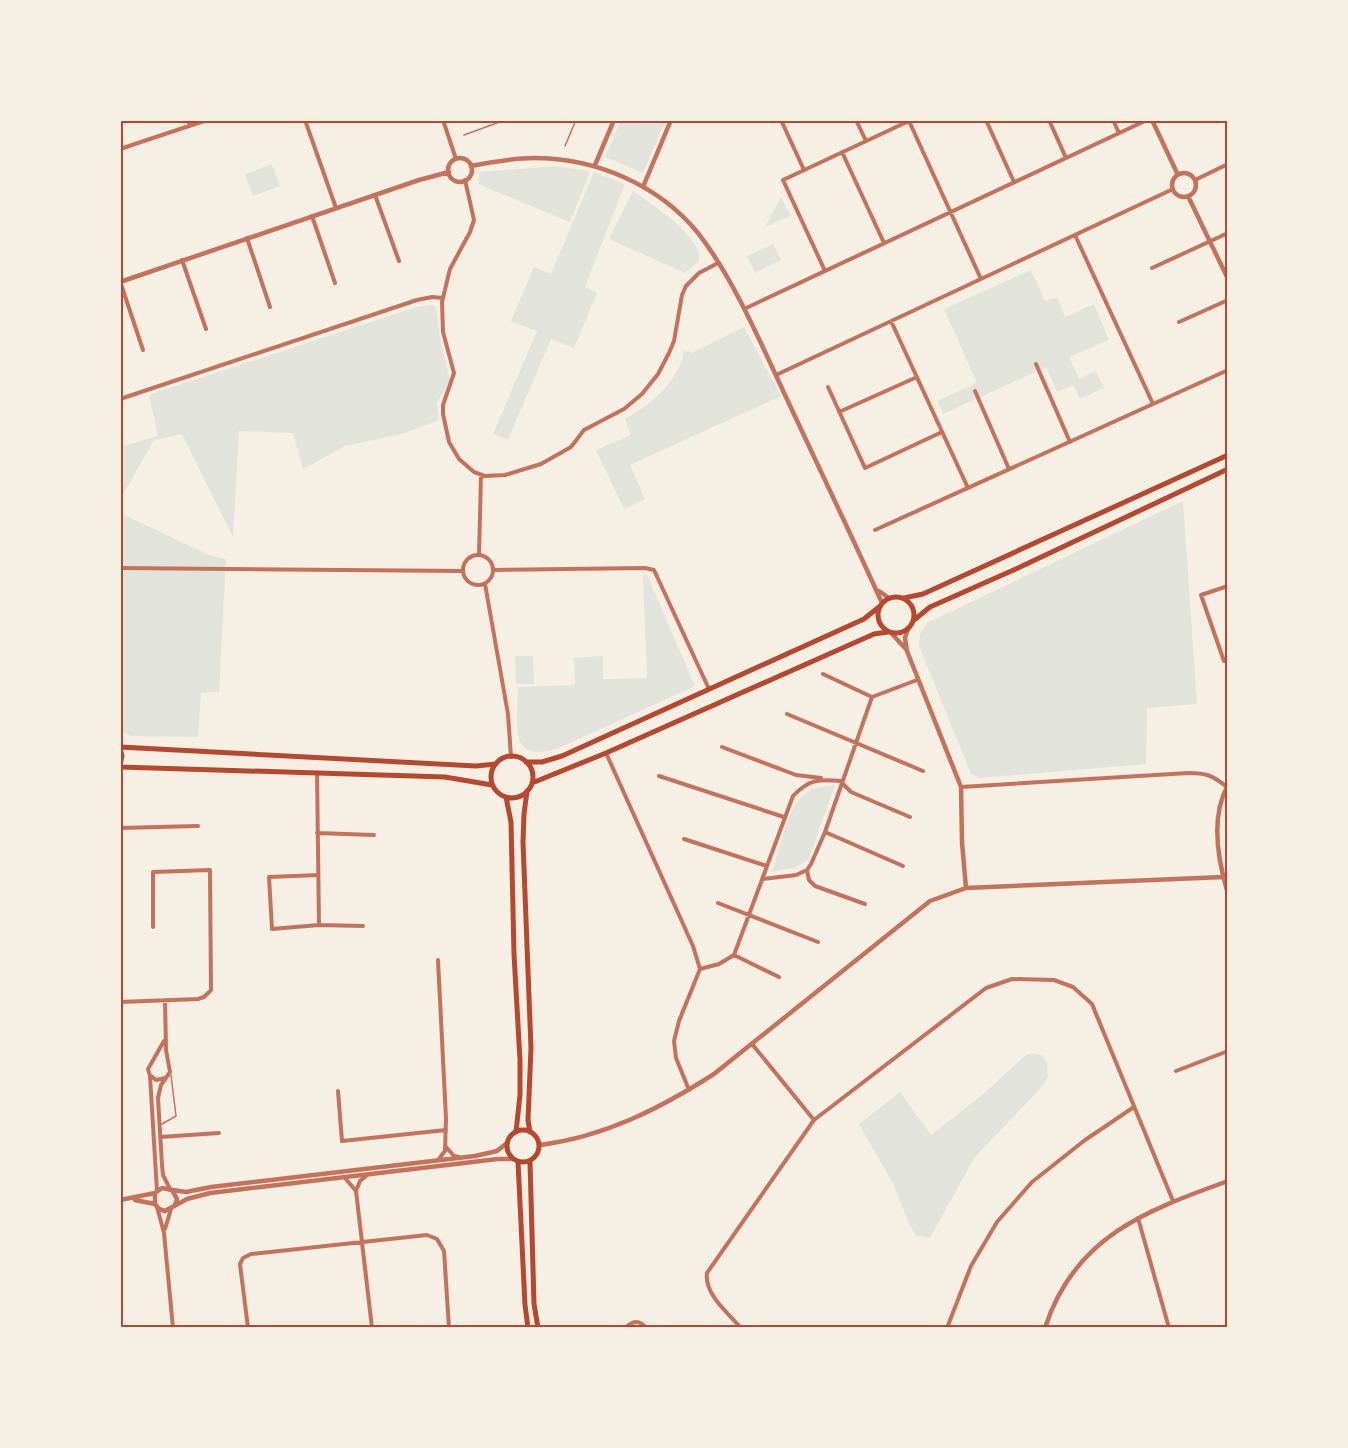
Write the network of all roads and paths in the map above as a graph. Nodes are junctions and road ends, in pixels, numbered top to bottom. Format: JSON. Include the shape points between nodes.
{"nodes":[{"id":1,"x":188,"y":120,"type":"edge"},
{"id":2,"x":207,"y":120,"type":"edge"},
{"id":3,"x":305,"y":120,"type":"edge"},
{"id":4,"x":443,"y":120,"type":"edge"},
{"id":5,"x":505,"y":120,"type":"edge"},
{"id":6,"x":576,"y":120,"type":"edge"},
{"id":7,"x":614,"y":120,"type":"edge"},
{"id":8,"x":671,"y":120,"type":"edge"},
{"id":9,"x":781,"y":120,"type":"edge"},
{"id":10,"x":856,"y":120,"type":"edge"},
{"id":11,"x":986,"y":120,"type":"edge"},
{"id":12,"x":1049,"y":120,"type":"edge"},
{"id":13,"x":1113,"y":120,"type":"edge"},
{"id":14,"x":1147,"y":120,"type":"edge"},
{"id":15,"x":1152,"y":120,"type":"edge"},
{"id":16,"x":909,"y":121,"type":"edge"},
{"id":17,"x":190,"y":126,"type":"junction"},
{"id":18,"x":1119,"y":133,"type":"junction"},
{"id":19,"x":464,"y":135,"type":"dead end"},
{"id":20,"x":866,"y":141,"type":"junction"},
{"id":21,"x":565,"y":146,"type":"dead end"},
{"id":22,"x":120,"y":149,"type":"edge"},
{"id":23,"x":842,"y":152,"type":"junction"},
{"id":24,"x":1066,"y":158,"type":"junction"},
{"id":25,"x":456,"y":159,"type":"junction"},
{"id":26,"x":1228,"y":164,"type":"edge"},
{"id":27,"x":595,"y":165,"type":"junction"},
{"id":28,"x":471,"y":166,"type":"junction"},
{"id":29,"x":804,"y":170,"type":"junction"},
{"id":30,"x":449,"y":172,"type":"junction"},
{"id":31,"x":1178,"y":175,"type":"junction"},
{"id":32,"x":465,"y":180,"type":"junction"},
{"id":33,"x":1195,"y":180,"type":"junction"},
{"id":34,"x":1014,"y":182,"type":"junction"},
{"id":35,"x":643,"y":187,"type":"junction"},
{"id":36,"x":1173,"y":189,"type":"junction"},
{"id":37,"x":375,"y":195,"type":"junction"},
{"id":38,"x":1188,"y":196,"type":"junction"},
{"id":39,"x":336,"y":208,"type":"junction"},
{"id":40,"x":951,"y":212,"type":"junction"},
{"id":41,"x":312,"y":216,"type":"junction"},
{"id":42,"x":1228,"y":233,"type":"edge"},
{"id":43,"x":1075,"y":235,"type":"junction"},
{"id":44,"x":247,"y":238,"type":"junction"},
{"id":45,"x":1210,"y":241,"type":"junction"},
{"id":46,"x":884,"y":243,"type":"junction"},
{"id":47,"x":182,"y":260,"type":"junction"},
{"id":48,"x":399,"y":261,"type":"dead end"},
{"id":49,"x":718,"y":263,"type":"junction"},
{"id":50,"x":1152,"y":268,"type":"dead end"},
{"id":51,"x":825,"y":271,"type":"junction"},
{"id":52,"x":981,"y":279,"type":"junction"},
{"id":53,"x":1228,"y":279,"type":"edge"},
{"id":54,"x":120,"y":282,"type":"edge"},
{"id":55,"x":335,"y":283,"type":"dead end"},
{"id":56,"x":443,"y":298,"type":"junction"},
{"id":57,"x":1228,"y":300,"type":"edge"},
{"id":58,"x":270,"y":307,"type":"dead end"},
{"id":59,"x":744,"y":310,"type":"junction"},
{"id":60,"x":891,"y":321,"type":"junction"},
{"id":61,"x":1179,"y":322,"type":"dead end"},
{"id":62,"x":206,"y":329,"type":"dead end"},
{"id":63,"x":143,"y":350,"type":"dead end"},
{"id":64,"x":1036,"y":364,"type":"dead end"},
{"id":65,"x":1228,"y":370,"type":"edge"},
{"id":66,"x":776,"y":375,"type":"junction"},
{"id":67,"x":916,"y":377,"type":"junction"},
{"id":68,"x":828,"y":387,"type":"dead end"},
{"id":69,"x":975,"y":392,"type":"dead end"},
{"id":70,"x":120,"y":399,"type":"edge"},
{"id":71,"x":1153,"y":404,"type":"junction"},
{"id":72,"x":839,"y":412,"type":"junction"},
{"id":73,"x":942,"y":432,"type":"junction"},
{"id":74,"x":1070,"y":442,"type":"junction"},
{"id":75,"x":1228,"y":455,"type":"edge"},
{"id":76,"x":1009,"y":469,"type":"junction"},
{"id":77,"x":1228,"y":469,"type":"edge"},
{"id":78,"x":482,"y":475,"type":"junction"},
{"id":79,"x":968,"y":488,"type":"junction"},
{"id":80,"x":875,"y":530,"type":"dead end"},
{"id":81,"x":479,"y":555,"type":"junction"},
{"id":82,"x":120,"y":568,"type":"edge"},
{"id":83,"x":493,"y":570,"type":"junction"},
{"id":84,"x":462,"y":571,"type":"junction"},
{"id":85,"x":485,"y":584,"type":"junction"},
{"id":86,"x":1228,"y":586,"type":"edge"},
{"id":87,"x":875,"y":587,"type":"junction"},
{"id":88,"x":889,"y":598,"type":"junction"},
{"id":89,"x":904,"y":598,"type":"junction"},
{"id":90,"x":881,"y":605,"type":"junction"},
{"id":91,"x":914,"y":620,"type":"junction"},
{"id":92,"x":908,"y":629,"type":"junction"},
{"id":93,"x":890,"y":632,"type":"junction"},
{"id":94,"x":907,"y":651,"type":"junction"},
{"id":95,"x":1228,"y":660,"type":"edge"},
{"id":96,"x":823,"y":674,"type":"dead end"},
{"id":97,"x":917,"y":680,"type":"junction"},
{"id":98,"x":709,"y":690,"type":"junction"},
{"id":99,"x":872,"y":697,"type":"junction"},
{"id":100,"x":787,"y":714,"type":"dead end"},
{"id":101,"x":855,"y":742,"type":"junction"},
{"id":102,"x":722,"y":747,"type":"dead end"},
{"id":103,"x":120,"y":748,"type":"edge"},
{"id":104,"x":606,"y":753,"type":"junction"},
{"id":105,"x":511,"y":757,"type":"junction"},
{"id":106,"x":526,"y":762,"type":"junction"},
{"id":107,"x":496,"y":764,"type":"junction"},
{"id":108,"x":120,"y":766,"type":"edge"},
{"id":109,"x":923,"y":771,"type":"dead end"},
{"id":110,"x":317,"y":773,"type":"junction"},
{"id":111,"x":659,"y":776,"type":"dead end"},
{"id":112,"x":841,"y":781,"type":"junction"},
{"id":113,"x":532,"y":783,"type":"junction"},
{"id":114,"x":492,"y":785,"type":"junction"},
{"id":115,"x":1227,"y":786,"type":"edge"},
{"id":116,"x":962,"y":787,"type":"junction"},
{"id":117,"x":527,"y":791,"type":"junction"},
{"id":118,"x":506,"y":797,"type":"junction"},
{"id":119,"x":784,"y":817,"type":"junction"},
{"id":120,"x":910,"y":817,"type":"dead end"},
{"id":121,"x":198,"y":826,"type":"dead end"},
{"id":122,"x":120,"y":828,"type":"edge"},
{"id":123,"x":825,"y":832,"type":"junction"},
{"id":124,"x":317,"y":833,"type":"junction"},
{"id":125,"x":375,"y":835,"type":"dead end"},
{"id":126,"x":684,"y":839,"type":"dead end"},
{"id":127,"x":767,"y":866,"type":"junction"},
{"id":128,"x":903,"y":866,"type":"dead end"},
{"id":129,"x":807,"y":870,"type":"junction"},
{"id":130,"x":318,"y":875,"type":"junction"},
{"id":131,"x":1223,"y":877,"type":"junction"},
{"id":132,"x":763,"y":879,"type":"junction"},
{"id":133,"x":966,"y":888,"type":"junction"},
{"id":134,"x":1228,"y":894,"type":"edge"},
{"id":135,"x":718,"y":903,"type":"dead end"},
{"id":136,"x":865,"y":904,"type":"dead end"},
{"id":137,"x":750,"y":915,"type":"junction"},
{"id":138,"x":319,"y":925,"type":"junction"},
{"id":139,"x":363,"y":926,"type":"dead end"},
{"id":140,"x":153,"y":927,"type":"dead end"},
{"id":141,"x":818,"y":942,"type":"dead end"},
{"id":142,"x":734,"y":955,"type":"junction"},
{"id":143,"x":438,"y":960,"type":"dead end"},
{"id":144,"x":700,"y":969,"type":"junction"},
{"id":145,"x":779,"y":977,"type":"dead end"},
{"id":146,"x":165,"y":1000,"type":"junction"},
{"id":147,"x":120,"y":1002,"type":"edge"},
{"id":148,"x":165,"y":1034,"type":"junction"},
{"id":149,"x":752,"y":1044,"type":"junction"},
{"id":150,"x":1228,"y":1051,"type":"edge"},
{"id":151,"x":154,"y":1059,"type":"junction"},
{"id":152,"x":167,"y":1062,"type":"junction"},
{"id":153,"x":1176,"y":1071,"type":"dead end"},
{"id":154,"x":170,"y":1072,"type":"junction"},
{"id":155,"x":150,"y":1076,"type":"junction"},
{"id":156,"x":166,"y":1077,"type":"junction"},
{"id":157,"x":689,"y":1090,"type":"junction"},
{"id":158,"x":338,"y":1091,"type":"dead end"},
{"id":159,"x":1134,"y":1107,"type":"junction"},
{"id":160,"x":814,"y":1120,"type":"junction"},
{"id":161,"x":159,"y":1126,"type":"junction"},
{"id":162,"x":446,"y":1130,"type":"junction"},
{"id":163,"x":530,"y":1131,"type":"junction"},
{"id":164,"x":516,"y":1132,"type":"junction"},
{"id":165,"x":219,"y":1133,"type":"dead end"},
{"id":166,"x":160,"y":1137,"type":"junction"},
{"id":167,"x":507,"y":1143,"type":"junction"},
{"id":168,"x":540,"y":1145,"type":"junction"},
{"id":169,"x":445,"y":1147,"type":"junction"},
{"id":170,"x":460,"y":1158,"type":"junction"},
{"id":171,"x":437,"y":1160,"type":"junction"},
{"id":172,"x":515,"y":1161,"type":"junction"},
{"id":173,"x":530,"y":1162,"type":"junction"},
{"id":174,"x":367,"y":1175,"type":"junction"},
{"id":175,"x":345,"y":1177,"type":"junction"},
{"id":176,"x":1228,"y":1181,"type":"edge"},
{"id":177,"x":171,"y":1189,"type":"junction"},
{"id":178,"x":356,"y":1191,"type":"junction"},
{"id":179,"x":156,"y":1192,"type":"junction"},
{"id":180,"x":127,"y":1199,"type":"junction"},
{"id":181,"x":120,"y":1200,"type":"edge"},
{"id":182,"x":1173,"y":1201,"type":"junction"},
{"id":183,"x":156,"y":1205,"type":"junction"},
{"id":184,"x":173,"y":1207,"type":"junction"},
{"id":185,"x":1138,"y":1217,"type":"junction"},
{"id":186,"x":164,"y":1233,"type":"junction"},
{"id":187,"x":362,"y":1242,"type":"junction"},
{"id":188,"x":174,"y":1328,"type":"edge"},
{"id":189,"x":248,"y":1328,"type":"edge"},
{"id":190,"x":372,"y":1328,"type":"edge"},
{"id":191,"x":449,"y":1328,"type":"edge"},
{"id":192,"x":528,"y":1328,"type":"edge"},
{"id":193,"x":538,"y":1328,"type":"edge"},
{"id":194,"x":625,"y":1328,"type":"edge"},
{"id":195,"x":646,"y":1328,"type":"edge"},
{"id":196,"x":741,"y":1328,"type":"edge"},
{"id":197,"x":947,"y":1328,"type":"edge"},
{"id":198,"x":1045,"y":1328,"type":"edge"},
{"id":199,"x":1169,"y":1328,"type":"edge"}],
"edges":[{"from":1,"to":17,"type":"street"},
{"from":2,"to":17,"type":"street"},
{"from":3,"to":39,"type":"street"},
{"from":4,"to":25,"type":"street"},
{"from":5,"to":19,"type":"lane"},
{"from":6,"to":21,"type":"lane"},
{"from":7,"to":27,"type":"street"},
{"from":8,"to":35,"type":"street"},
{"from":9,"to":29,"type":"street"},
{"from":10,"to":20,"type":"street"},
{"from":11,"to":34,"type":"street"},
{"from":12,"to":24,"type":"street"},
{"from":13,"to":18,"type":"street"},
{"from":14,"to":18,"type":"street"},
{"from":15,"to":31,"type":"street"},
{"from":16,"to":20,"type":"street"},
{"from":16,"to":40,"type":"street"},
{"from":17,"to":22,"type":"street"},
{"from":18,"to":24,"type":"street"},
{"from":20,"to":23,"type":"street"},
{"from":23,"to":29,"type":"street"},
{"from":23,"to":46,"type":"street"},
{"from":24,"to":34,"type":"street"},
{"from":25,"to":28,"type":"street","via":[[465,159]]},
{"from":25,"to":30,"type":"street"},
{"from":26,"to":33,"type":"street"},
{"from":27,"to":28,"type":"street","via":[[533,158]]},
{"from":27,"to":35,"type":"street"},
{"from":28,"to":32,"type":"street","via":[[471,174]]},
{"from":29,"to":51,"type":"street","via":[[783,180]]},
{"from":30,"to":32,"type":"street","via":[[454,179]]},
{"from":30,"to":37,"type":"street"},
{"from":31,"to":33,"type":"street","via":[[1187,174]]},
{"from":31,"to":36,"type":"street"},
{"from":32,"to":56,"type":"street","via":[[474,220],[450,269]]},
{"from":33,"to":38,"type":"street","via":[[1195,188]]},
{"from":34,"to":40,"type":"street"},
{"from":35,"to":49,"type":"street","via":[[697,231]]},
{"from":36,"to":38,"type":"street","via":[[1179,196]]},
{"from":36,"to":43,"type":"street"},
{"from":37,"to":39,"type":"street"},
{"from":37,"to":48,"type":"street"},
{"from":38,"to":45,"type":"street"},
{"from":39,"to":41,"type":"street"},
{"from":40,"to":46,"type":"street"},
{"from":40,"to":52,"type":"street"},
{"from":41,"to":44,"type":"street"},
{"from":41,"to":55,"type":"street"},
{"from":42,"to":45,"type":"street"},
{"from":43,"to":52,"type":"street"},
{"from":43,"to":71,"type":"street"},
{"from":44,"to":47,"type":"street"},
{"from":44,"to":58,"type":"street"},
{"from":45,"to":50,"type":"street"},
{"from":45,"to":53,"type":"street"},
{"from":46,"to":51,"type":"street"},
{"from":47,"to":54,"type":"street"},
{"from":47,"to":62,"type":"street"},
{"from":49,"to":59,"type":"street"},
{"from":49,"to":78,"type":"street","via":[[686,286],[674,341],[664,363],[649,386],[624,409],[584,430],[571,447],[542,464],[505,475]]},
{"from":51,"to":59,"type":"street"},
{"from":52,"to":60,"type":"street"},
{"from":54,"to":63,"type":"street"},
{"from":56,"to":70,"type":"street","via":[[417,300]]},
{"from":56,"to":78,"type":"street","via":[[443,332],[454,373],[443,405],[446,430],[459,459]]},
{"from":57,"to":61,"type":"street"},
{"from":59,"to":66,"type":"street"},
{"from":60,"to":66,"type":"street"},
{"from":60,"to":67,"type":"street"},
{"from":64,"to":74,"type":"street"},
{"from":65,"to":71,"type":"street"},
{"from":66,"to":87,"type":"street"},
{"from":67,"to":72,"type":"street"},
{"from":67,"to":73,"type":"street"},
{"from":68,"to":72,"type":"street"},
{"from":69,"to":76,"type":"street"},
{"from":71,"to":74,"type":"street"},
{"from":72,"to":73,"type":"street","via":[[865,468]]},
{"from":73,"to":79,"type":"street"},
{"from":74,"to":76,"type":"street"},
{"from":75,"to":89,"type":"main road","via":[[923,594]]},
{"from":76,"to":79,"type":"street"},
{"from":77,"to":91,"type":"main road","via":[[930,607]]},
{"from":78,"to":81,"type":"street"},
{"from":79,"to":80,"type":"street"},
{"from":81,"to":83,"type":"street","via":[[488,559]]},
{"from":81,"to":84,"type":"street","via":[[465,561]]},
{"from":82,"to":84,"type":"street"},
{"from":83,"to":85,"type":"street"},
{"from":83,"to":98,"type":"street","via":[[653,570]]},
{"from":84,"to":85,"type":"street","via":[[470,584]]},
{"from":85,"to":105,"type":"street","via":[[508,714]]},
{"from":86,"to":95,"type":"street","via":[[1201,595],[1224,661]]},
{"from":87,"to":88,"type":"street"},
{"from":87,"to":90,"type":"street"},
{"from":88,"to":89,"type":"main road"},
{"from":88,"to":90,"type":"main road"},
{"from":89,"to":91,"type":"main road","via":[[913,608]]},
{"from":90,"to":93,"type":"main road","via":[[879,622]]},
{"from":90,"to":98,"type":"main road","via":[[864,619]]},
{"from":91,"to":92,"type":"main road"},
{"from":92,"to":93,"type":"main road"},
{"from":92,"to":94,"type":"street"},
{"from":93,"to":94,"type":"street"},
{"from":93,"to":104,"type":"main road","via":[[874,634]]},
{"from":94,"to":97,"type":"street"},
{"from":96,"to":99,"type":"street"},
{"from":97,"to":99,"type":"street"},
{"from":97,"to":116,"type":"street"},
{"from":98,"to":106,"type":"main road","via":[[562,756]]},
{"from":99,"to":101,"type":"street"},
{"from":100,"to":101,"type":"street"},
{"from":101,"to":109,"type":"street"},
{"from":101,"to":112,"type":"street"},
{"from":102,"to":112,"type":"street","via":[[796,775]]},
{"from":103,"to":107,"type":"main road"},
{"from":103,"to":108,"type":"main road"},
{"from":104,"to":113,"type":"main road"},
{"from":104,"to":144,"type":"street"},
{"from":105,"to":106,"type":"main road"},
{"from":105,"to":107,"type":"main road"},
{"from":106,"to":113,"type":"main road"},
{"from":107,"to":114,"type":"main road"},
{"from":108,"to":110,"type":"main road"},
{"from":110,"to":114,"type":"main road","via":[[445,777]]},
{"from":110,"to":124,"type":"street"},
{"from":111,"to":119,"type":"street"},
{"from":112,"to":119,"type":"street","via":[[818,779],[802,786]]},
{"from":112,"to":120,"type":"street","via":[[851,792]]},
{"from":112,"to":123,"type":"street"},
{"from":113,"to":117,"type":"main road"},
{"from":114,"to":118,"type":"main road"},
{"from":115,"to":116,"type":"street","via":[[1214,776],[1188,772]]},
{"from":115,"to":131,"type":"street","via":[[1217,825]]},
{"from":116,"to":133,"type":"street"},
{"from":117,"to":118,"type":"main road","via":[[519,797]]},
{"from":117,"to":163,"type":"main road","via":[[523,842],[531,1048]]},
{"from":118,"to":164,"type":"main road","via":[[511,822],[520,1060]]},
{"from":119,"to":127,"type":"street"},
{"from":121,"to":122,"type":"street"},
{"from":123,"to":128,"type":"street"},
{"from":123,"to":129,"type":"street"},
{"from":124,"to":125,"type":"street"},
{"from":124,"to":130,"type":"street"},
{"from":126,"to":127,"type":"street"},
{"from":127,"to":132,"type":"street"},
{"from":129,"to":132,"type":"street"},
{"from":129,"to":136,"type":"street","via":[[815,886]]},
{"from":130,"to":138,"type":"street"},
{"from":130,"to":138,"type":"street","via":[[269,877],[272,929]]},
{"from":131,"to":133,"type":"street"},
{"from":131,"to":134,"type":"street"},
{"from":132,"to":137,"type":"street"},
{"from":133,"to":149,"type":"street","via":[[930,902]]},
{"from":135,"to":137,"type":"street"},
{"from":137,"to":141,"type":"street"},
{"from":137,"to":142,"type":"street"},
{"from":138,"to":139,"type":"street"},
{"from":140,"to":146,"type":"street","via":[[153,872],[210,870],[212,984],[208,995],[198,999]]},
{"from":142,"to":144,"type":"street"},
{"from":142,"to":145,"type":"street"},
{"from":143,"to":162,"type":"street"},
{"from":144,"to":157,"type":"street","via":[[674,1041],[676,1058]]},
{"from":146,"to":147,"type":"street"},
{"from":146,"to":148,"type":"street"},
{"from":148,"to":151,"type":"street"},
{"from":148,"to":152,"type":"street"},
{"from":149,"to":157,"type":"street"},
{"from":149,"to":160,"type":"street"},
{"from":150,"to":153,"type":"street"},
{"from":151,"to":152,"type":"street"},
{"from":151,"to":155,"type":"street","via":[[149,1065]]},
{"from":152,"to":154,"type":"street"},
{"from":154,"to":156,"type":"street"},
{"from":154,"to":161,"type":"lane","via":[[176,1116]]},
{"from":155,"to":156,"type":"street","via":[[156,1080]]},
{"from":155,"to":179,"type":"street"},
{"from":156,"to":161,"type":"street","via":[[158,1098]]},
{"from":157,"to":168,"type":"street","via":[[606,1130]]},
{"from":158,"to":162,"type":"street","via":[[342,1141]]},
{"from":159,"to":160,"type":"street","via":[[1092,1004],[1073,987],[1054,980],[1012,979],[986,988]]},
{"from":159,"to":182,"type":"street"},
{"from":159,"to":197,"type":"street","via":[[1032,1182],[997,1222],[971,1266]]},
{"from":160,"to":196,"type":"street","via":[[707,1273],[705,1282],[709,1290]]},
{"from":161,"to":166,"type":"street"},
{"from":162,"to":169,"type":"street"},
{"from":163,"to":164,"type":"main road"},
{"from":163,"to":168,"type":"main road"},
{"from":164,"to":167,"type":"main road"},
{"from":165,"to":166,"type":"street"},
{"from":166,"to":177,"type":"street","via":[[164,1175]]},
{"from":167,"to":170,"type":"street","via":[[490,1153]]},
{"from":167,"to":172,"type":"main road"},
{"from":168,"to":173,"type":"main road","via":[[538,1155]]},
{"from":169,"to":170,"type":"street"},
{"from":169,"to":171,"type":"street"},
{"from":170,"to":171,"type":"street"},
{"from":171,"to":177,"type":"street","via":[[191,1191]]},
{"from":172,"to":173,"type":"main road"},
{"from":172,"to":174,"type":"street","via":[[498,1159]]},
{"from":172,"to":192,"type":"main road"},
{"from":173,"to":193,"type":"main road"},
{"from":174,"to":175,"type":"street"},
{"from":174,"to":178,"type":"street"},
{"from":175,"to":178,"type":"street"},
{"from":175,"to":184,"type":"street","via":[[210,1193]]},
{"from":176,"to":182,"type":"street"},
{"from":177,"to":179,"type":"street"},
{"from":177,"to":184,"type":"street","via":[[176,1195]]},
{"from":178,"to":187,"type":"street"},
{"from":179,"to":180,"type":"street"},
{"from":179,"to":183,"type":"street"},
{"from":180,"to":181,"type":"street"},
{"from":180,"to":183,"type":"street"},
{"from":182,"to":185,"type":"street"},
{"from":183,"to":184,"type":"street","via":[[162,1210]]},
{"from":183,"to":186,"type":"street"},
{"from":184,"to":186,"type":"street"},
{"from":185,"to":198,"type":"street","via":[[1099,1243],[1080,1263],[1063,1288]]},
{"from":185,"to":199,"type":"street"},
{"from":186,"to":188,"type":"street"},
{"from":187,"to":189,"type":"street","via":[[243,1258],[240,1264]]},
{"from":187,"to":190,"type":"street"},
{"from":187,"to":191,"type":"street","via":[[427,1235],[437,1239],[444,1251]]},
{"from":194,"to":195,"type":"street","via":[[637,1321]]}]}
